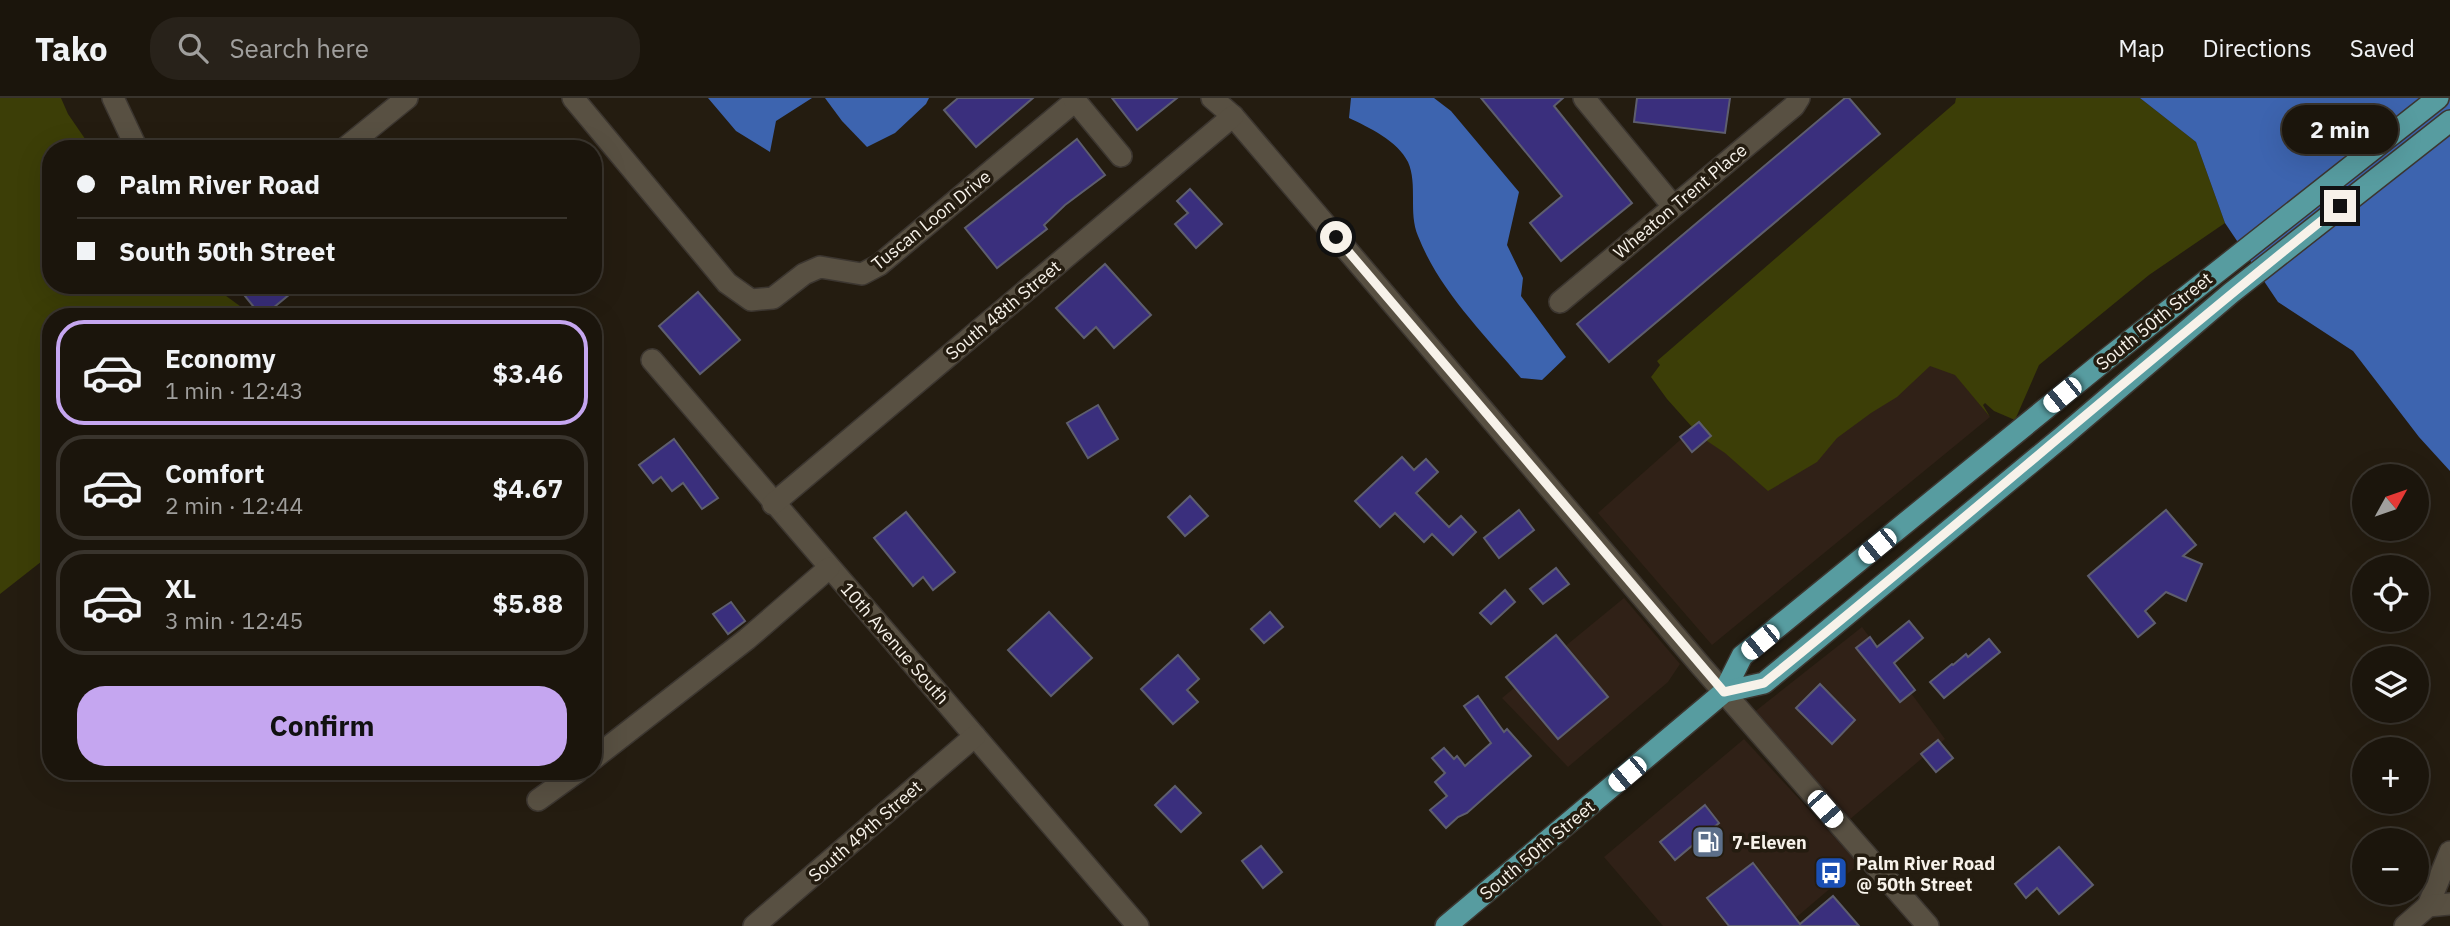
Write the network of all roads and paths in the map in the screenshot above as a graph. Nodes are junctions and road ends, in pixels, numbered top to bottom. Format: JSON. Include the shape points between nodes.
{"nodes":[{"id":1,"x":113,"y":98,"type":"edge"},
{"id":2,"x":407,"y":98,"type":"edge"},
{"id":3,"x":573,"y":98,"type":"edge"},
{"id":4,"x":1212,"y":98,"type":"edge"},
{"id":5,"x":1584,"y":98,"type":"edge"},
{"id":6,"x":1799,"y":98,"type":"edge"},
{"id":7,"x":2438,"y":98,"type":"edge"},
{"id":8,"x":1074,"y":100,"type":"edge"},
{"id":9,"x":1232,"y":107,"type":"edge"},
{"id":10,"x":2450,"y":121,"type":"edge"},
{"id":11,"x":133,"y":140,"type":"edge"},
{"id":12,"x":355,"y":140,"type":"edge"},
{"id":13,"x":1121,"y":156,"type":"dead end"},
{"id":14,"x":1674,"y":206,"type":"junction"},
{"id":15,"x":1560,"y":302,"type":"dead end"},
{"id":16,"x":652,"y":360,"type":"dead end"},
{"id":17,"x":773,"y":504,"type":"junction"},
{"id":18,"x":830,"y":569,"type":"junction"},
{"id":19,"x":1724,"y":692,"type":"junction"},
{"id":20,"x":975,"y":736,"type":"junction"},
{"id":21,"x":602,"y":752,"type":"edge"},
{"id":22,"x":566,"y":780,"type":"edge"},
{"id":23,"x":538,"y":800,"type":"dead end"},
{"id":24,"x":2450,"y":852,"type":"edge"},
{"id":25,"x":2450,"y":904,"type":"edge"},
{"id":26,"x":2428,"y":906,"type":"junction"},
{"id":27,"x":754,"y":926,"type":"edge"},
{"id":28,"x":1138,"y":926,"type":"edge"},
{"id":29,"x":1446,"y":926,"type":"edge"},
{"id":30,"x":1928,"y":926,"type":"edge"},
{"id":31,"x":2405,"y":926,"type":"edge"}],
"edges":[{"from":1,"to":11,"type":"street"},
{"from":2,"to":12,"type":"street"},
{"from":3,"to":8,"type":"street","name":"Tuscan Loon Drive","via":[[727,283],[751,300],[774,298],[820,267],[862,274],[879,265]]},
{"from":4,"to":9,"type":"street"},
{"from":5,"to":14,"type":"street"},
{"from":6,"to":14,"type":"street","name":"Wheaton Trent Place"},
{"from":7,"to":19,"type":"main road","name":"South 50th Street","via":[[1742,656]]},
{"from":8,"to":13,"type":"street"},
{"from":9,"to":17,"type":"street","name":"South 48th Street"},
{"from":9,"to":19,"type":"street"},
{"from":10,"to":19,"type":"main road","name":"South 50th Street","via":[[2231,293],[1764,683]]},
{"from":14,"to":15,"type":"street","name":"Wheaton Trent Place"},
{"from":16,"to":17,"type":"street","name":"10th Avenue South"},
{"from":17,"to":18,"type":"street","name":"10th Avenue South"},
{"from":18,"to":20,"type":"street","name":"10th Avenue South"},
{"from":18,"to":21,"type":"street"},
{"from":19,"to":29,"type":"main road","name":"South 50th Street"},
{"from":19,"to":30,"type":"street"},
{"from":20,"to":27,"type":"street","name":"South 49th Street"},
{"from":20,"to":28,"type":"street","name":"10th Avenue South"},
{"from":22,"to":23,"type":"street"},
{"from":24,"to":26,"type":"street"},
{"from":25,"to":26,"type":"street"},
{"from":26,"to":31,"type":"street"}]}
